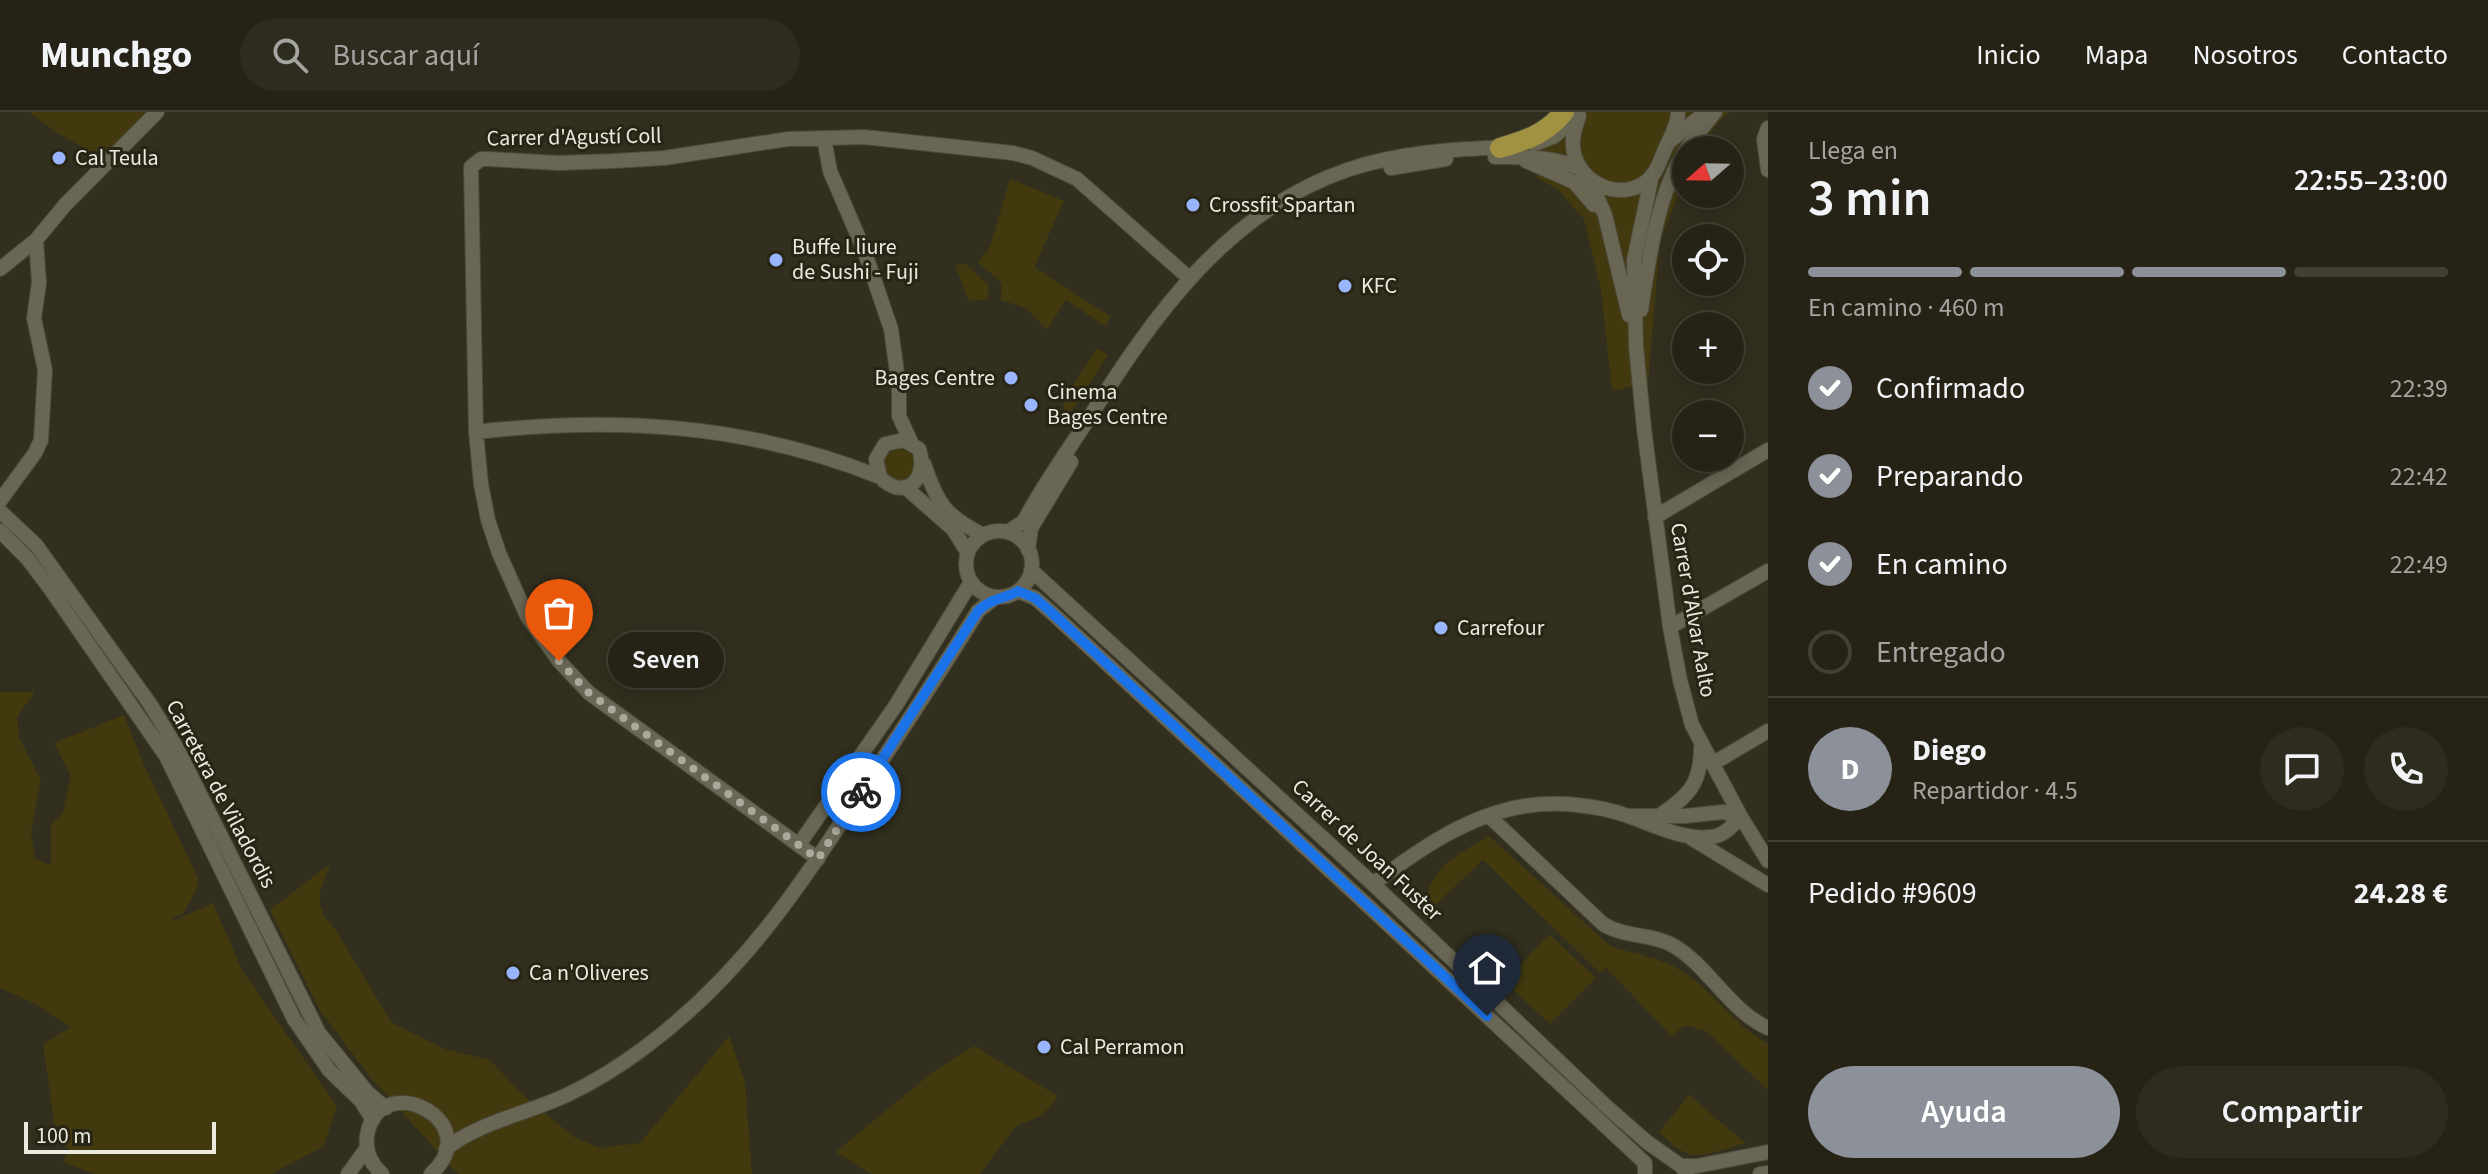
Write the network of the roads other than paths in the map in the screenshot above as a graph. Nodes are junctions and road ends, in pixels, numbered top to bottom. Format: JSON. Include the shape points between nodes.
{"nodes":[{"id":1,"x":157,"y":112,"type":"edge"},
{"id":2,"x":1678,"y":112,"type":"edge"},
{"id":3,"x":1706,"y":112,"type":"edge"},
{"id":4,"x":1715,"y":112,"type":"edge"},
{"id":5,"x":1574,"y":114,"type":"edge"},
{"id":6,"x":1768,"y":128,"type":"edge"},
{"id":7,"x":824,"y":138,"type":"junction"},
{"id":8,"x":1669,"y":141,"type":"junction"},
{"id":9,"x":1505,"y":152,"type":"junction"},
{"id":10,"x":1579,"y":168,"type":"junction"},
{"id":11,"x":1768,"y":170,"type":"edge"},
{"id":12,"x":1652,"y":175,"type":"junction"},
{"id":13,"x":1590,"y":181,"type":"junction"},
{"id":14,"x":1611,"y":235,"type":"junction"},
{"id":15,"x":36,"y":240,"type":"junction"},
{"id":16,"x":0,"y":269,"type":"edge"},
{"id":17,"x":1189,"y":278,"type":"junction"},
{"id":18,"x":1636,"y":346,"type":"junction"},
{"id":19,"x":476,"y":432,"type":"junction"},
{"id":20,"x":911,"y":442,"type":"junction"},
{"id":21,"x":1768,"y":450,"type":"edge"},
{"id":22,"x":924,"y":464,"type":"junction"},
{"id":23,"x":880,"y":477,"type":"junction"},
{"id":24,"x":905,"y":487,"type":"junction"},
{"id":25,"x":0,"y":501,"type":"edge"},
{"id":26,"x":0,"y":511,"type":"edge"},
{"id":27,"x":1655,"y":517,"type":"junction"},
{"id":28,"x":0,"y":531,"type":"edge"},
{"id":29,"x":1008,"y":532,"type":"junction"},
{"id":30,"x":983,"y":535,"type":"junction"},
{"id":31,"x":1028,"y":550,"type":"junction"},
{"id":32,"x":968,"y":553,"type":"junction"},
{"id":33,"x":1031,"y":570,"type":"junction"},
{"id":34,"x":1768,"y":571,"type":"edge"},
{"id":35,"x":975,"y":586,"type":"junction"},
{"id":36,"x":1018,"y":591,"type":"junction"},
{"id":37,"x":996,"y":597,"type":"junction"},
{"id":38,"x":978,"y":611,"type":"junction"},
{"id":39,"x":1670,"y":627,"type":"junction"},
{"id":40,"x":1768,"y":731,"type":"edge"},
{"id":41,"x":1700,"y":742,"type":"junction"},
{"id":42,"x":1712,"y":764,"type":"junction"},
{"id":43,"x":1489,"y":816,"type":"junction"},
{"id":44,"x":1630,"y":816,"type":"junction"},
{"id":45,"x":1658,"y":817,"type":"junction"},
{"id":46,"x":1741,"y":817,"type":"junction"},
{"id":47,"x":1750,"y":831,"type":"junction"},
{"id":48,"x":1768,"y":835,"type":"edge"},
{"id":49,"x":1687,"y":836,"type":"junction"},
{"id":50,"x":800,"y":843,"type":"junction"},
{"id":51,"x":818,"y":859,"type":"junction"},
{"id":52,"x":1768,"y":861,"type":"edge"},
{"id":53,"x":1373,"y":884,"type":"junction"},
{"id":54,"x":1768,"y":885,"type":"edge"},
{"id":55,"x":1768,"y":1028,"type":"edge"},
{"id":56,"x":386,"y":1108,"type":"junction"},
{"id":57,"x":373,"y":1120,"type":"junction"},
{"id":58,"x":443,"y":1126,"type":"junction"},
{"id":59,"x":466,"y":1134,"type":"junction"},
{"id":60,"x":367,"y":1148,"type":"junction"},
{"id":61,"x":1768,"y":1152,"type":"edge"},
{"id":62,"x":444,"y":1161,"type":"edge"},
{"id":63,"x":1680,"y":1167,"type":"edge"},
{"id":64,"x":381,"y":1173,"type":"edge"},
{"id":65,"x":1768,"y":1173,"type":"edge"},
{"id":66,"x":348,"y":1174,"type":"edge"},
{"id":67,"x":358,"y":1174,"type":"edge"},
{"id":68,"x":431,"y":1174,"type":"edge"},
{"id":69,"x":1646,"y":1174,"type":"edge"},
{"id":70,"x":1760,"y":1174,"type":"edge"}],
"edges":[{"from":1,"to":15,"type":"street"},
{"from":2,"to":8,"type":"street","name":"Carrer d'Alvar Aalto"},
{"from":3,"to":8,"type":"street"},
{"from":4,"to":18,"type":"street","name":"Carrer d'Alvar Aalto","via":[[1668,185]]},
{"from":5,"to":9,"type":"highway"},
{"from":5,"to":10,"type":"street","via":[[1572,141]]},
{"from":6,"to":11,"type":"street"},
{"from":7,"to":17,"type":"street","name":"Carrer d'Agustí Coll","via":[[876,138],[1032,158],[1077,179]]},
{"from":7,"to":19,"type":"street","name":"Carrer d'Agustí Coll","via":[[652,159],[475,162],[470,175]]},
{"from":7,"to":20,"type":"street","via":[[830,171],[891,329],[899,416]]},
{"from":8,"to":12,"type":"street","name":"Carrer d'Alvar Aalto"},
{"from":9,"to":10,"type":"street"},
{"from":9,"to":14,"type":"street","via":[[1574,182]]},
{"from":9,"to":17,"type":"street","via":[[1415,153],[1346,171],[1250,222]]},
{"from":9,"to":31,"type":"street","via":[[1368,173],[1307,199],[1236,244],[1171,313],[1141,354],[1031,528]]},
{"from":10,"to":13,"type":"street","name":"Carrer d'Alvar Aalto"},
{"from":12,"to":13,"type":"street","via":[[1629,189],[1612,190]]},
{"from":12,"to":18,"type":"street","name":"Carrer d'Alvar Aalto","via":[[1634,260]]},
{"from":13,"to":14,"type":"street","name":"Carrer d'Alvar Aalto"},
{"from":14,"to":18,"type":"street","name":"Carrer d'Alvar Aalto"},
{"from":15,"to":16,"type":"street"},
{"from":15,"to":25,"type":"street","via":[[39,283],[34,318],[45,370],[41,440]]},
{"from":17,"to":29,"type":"street","via":[[1134,348],[1024,521]]},
{"from":18,"to":27,"type":"street","name":"Carrer d'Alvar Aalto"},
{"from":19,"to":23,"type":"street","via":[[567,424],[656,425],[780,444]]},
{"from":19,"to":50,"type":"street","via":[[481,484],[499,553],[527,616],[552,652],[589,693]]},
{"from":20,"to":22,"type":"street"},
{"from":20,"to":23,"type":"street","via":[[897,439],[885,444],[876,459]]},
{"from":21,"to":27,"type":"street"},
{"from":22,"to":24,"type":"street","via":[[921,475]]},
{"from":22,"to":30,"type":"street","via":[[945,511]]},
{"from":23,"to":24,"type":"street","via":[[889,485]]},
{"from":24,"to":32,"type":"street","via":[[953,529]]},
{"from":26,"to":56,"type":"street","name":"Carretera de Viladordis","via":[[36,545],[150,704],[319,1033]]},
{"from":27,"to":39,"type":"street","name":"Carrer d'Alvar Aalto"},
{"from":28,"to":57,"type":"street","name":"Carretera de Viladordis","via":[[49,587],[166,756],[294,1019]]},
{"from":29,"to":30,"type":"street"},
{"from":29,"to":31,"type":"street"},
{"from":30,"to":32,"type":"street"},
{"from":31,"to":33,"type":"street"},
{"from":32,"to":35,"type":"street","via":[[966,568]]},
{"from":33,"to":36,"type":"street"},
{"from":33,"to":53,"type":"street","name":"Carrer de Joan Fuster"},
{"from":34,"to":39,"type":"street"},
{"from":35,"to":37,"type":"street"},
{"from":35,"to":38,"type":"street"},
{"from":35,"to":50,"type":"street"},
{"from":36,"to":37,"type":"street"},
{"from":36,"to":69,"type":"street","name":"Carrer de Joan Fuster","via":[[1050,611],[1572,1095],[1645,1163]]},
{"from":37,"to":38,"type":"street"},
{"from":38,"to":51,"type":"street"},
{"from":39,"to":41,"type":"street","name":"Carrer d'Alvar Aalto"},
{"from":40,"to":42,"type":"street"},
{"from":41,"to":42,"type":"street","name":"Carrer d'Alvar Aalto"},
{"from":41,"to":45,"type":"street","via":[[1694,785]]},
{"from":42,"to":46,"type":"street","name":"Carrer d'Alvar Aalto"},
{"from":43,"to":44,"type":"street","via":[[1551,804]]},
{"from":43,"to":53,"type":"street","via":[[1436,840]]},
{"from":43,"to":55,"type":"street","via":[[1603,924],[1673,945]]},
{"from":44,"to":45,"type":"street"},
{"from":44,"to":49,"type":"street"},
{"from":45,"to":46,"type":"street","via":[[1723,812]]},
{"from":46,"to":47,"type":"street","name":"Carrer d'Alvar Aalto"},
{"from":46,"to":49,"type":"street","via":[[1721,835]]},
{"from":47,"to":48,"type":"street"},
{"from":47,"to":52,"type":"street","name":"Carrer d'Alvar Aalto"},
{"from":49,"to":54,"type":"street"},
{"from":50,"to":51,"type":"street"},
{"from":51,"to":59,"type":"street","via":[[764,934],[717,986],[646,1046],[566,1095]]},
{"from":53,"to":63,"type":"street","name":"Carrer de Joan Fuster","via":[[1608,1108]]},
{"from":56,"to":57,"type":"street"},
{"from":56,"to":58,"type":"street","via":[[420,1105]]},
{"from":57,"to":60,"type":"street"},
{"from":58,"to":59,"type":"street"},
{"from":58,"to":62,"type":"street"},
{"from":59,"to":62,"type":"street"},
{"from":60,"to":64,"type":"street"},
{"from":60,"to":66,"type":"street"},
{"from":61,"to":63,"type":"street"},
{"from":62,"to":68,"type":"street"},
{"from":63,"to":69,"type":"street","via":[[1659,1162]]},
{"from":64,"to":67,"type":"street"},
{"from":65,"to":70,"type":"street"}]}
